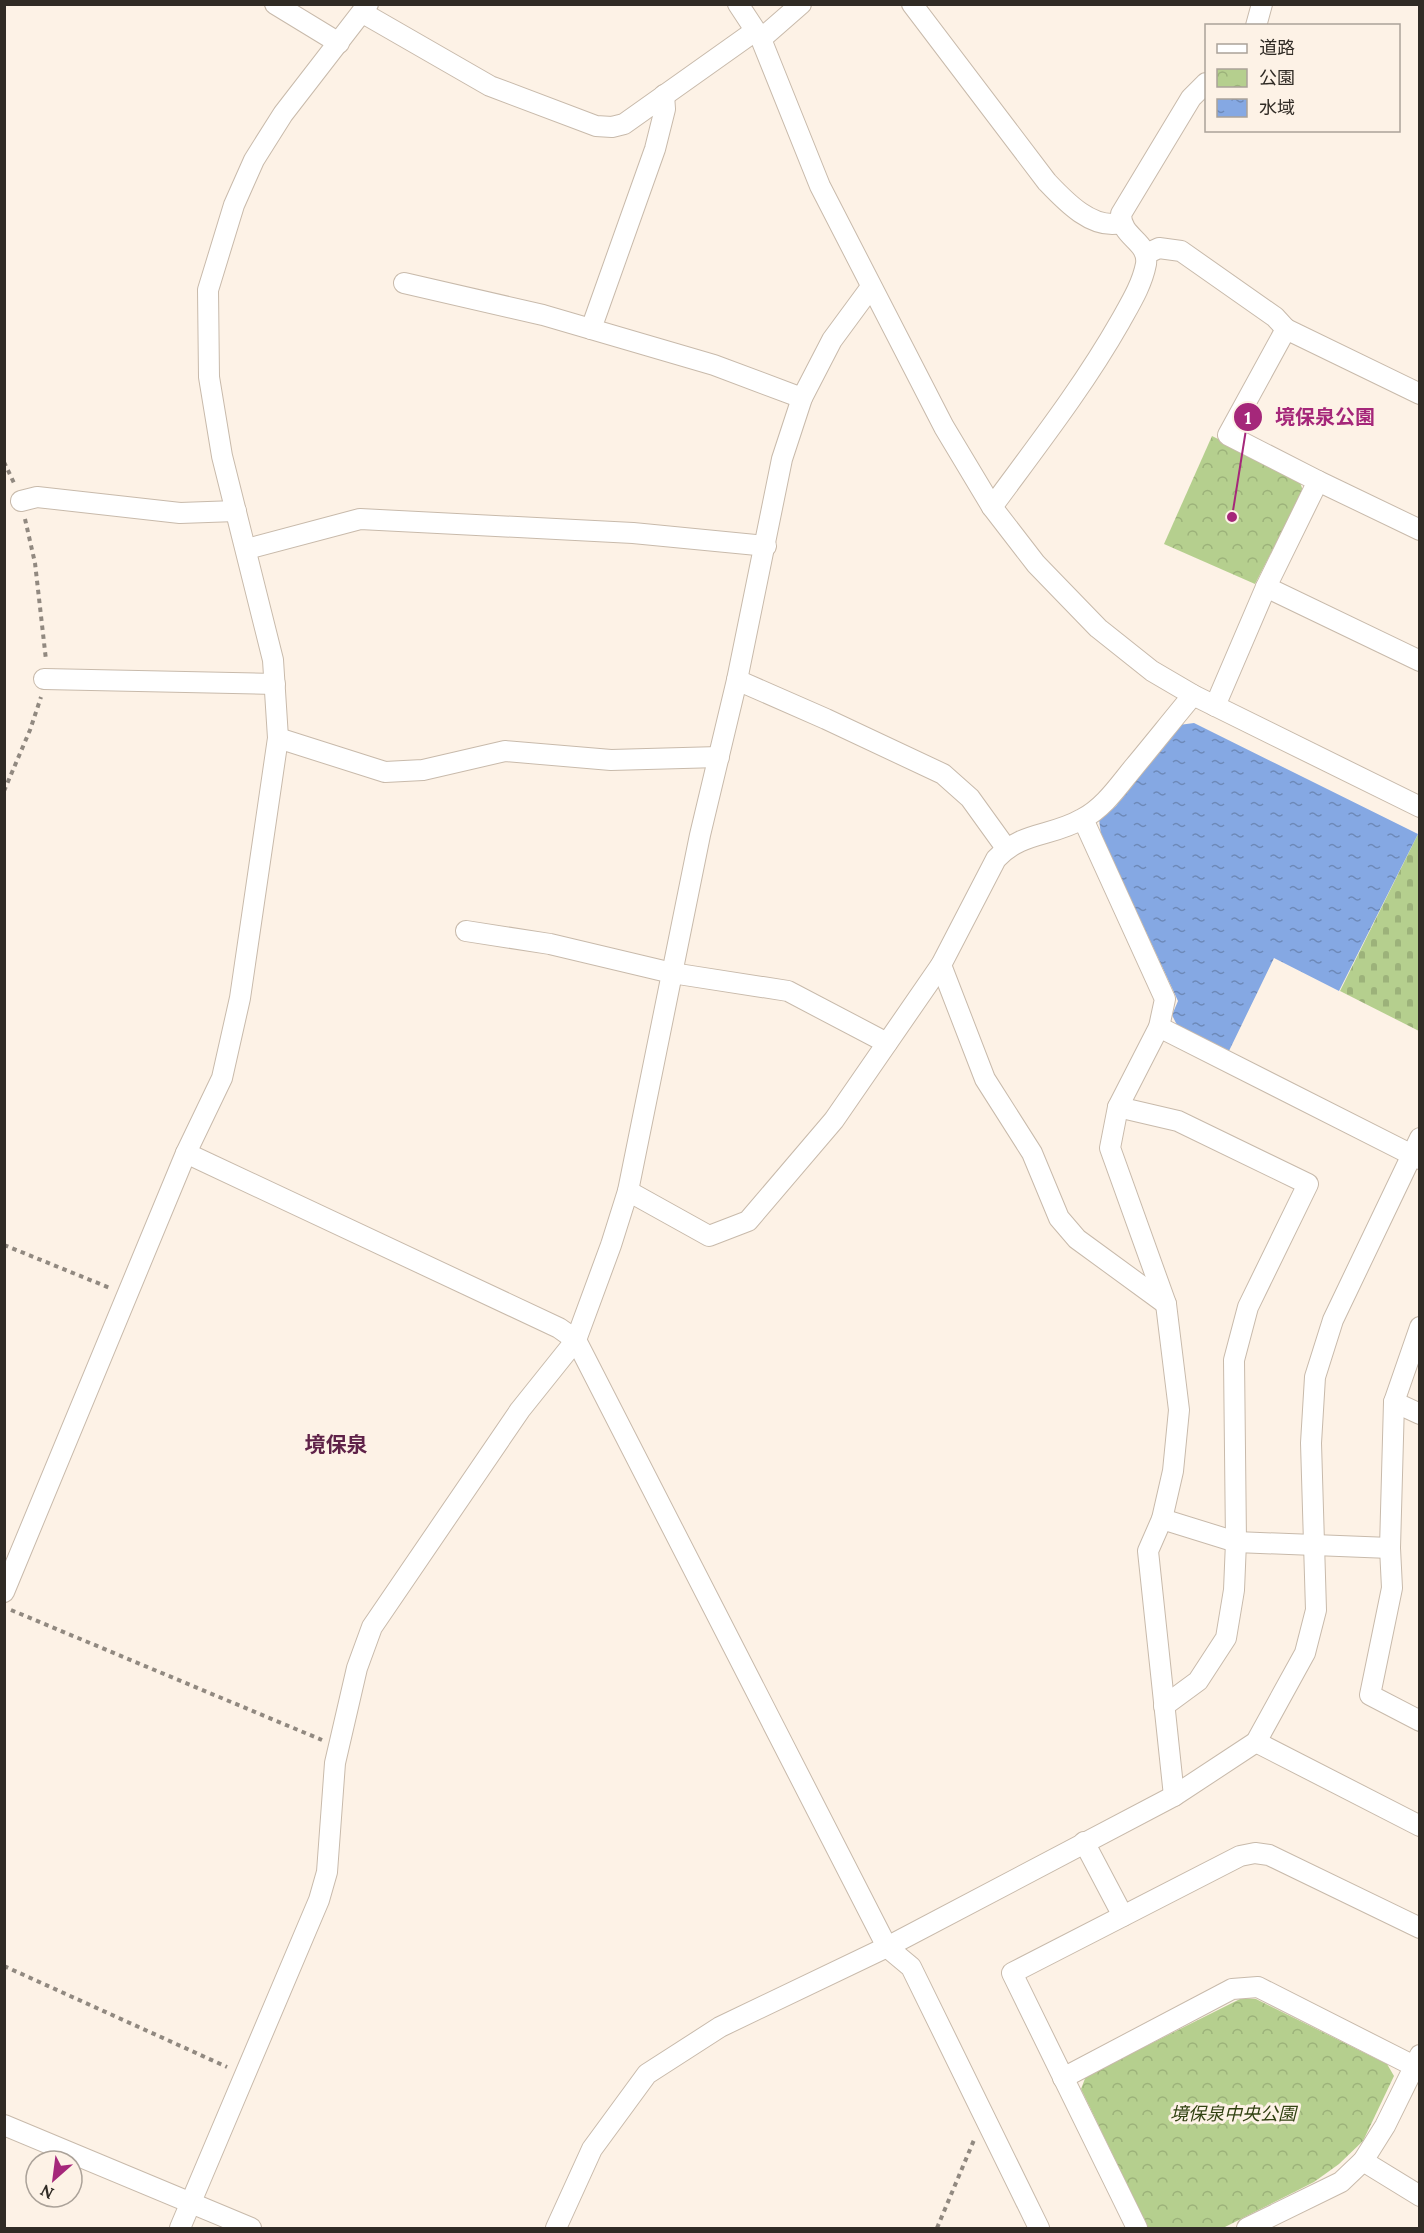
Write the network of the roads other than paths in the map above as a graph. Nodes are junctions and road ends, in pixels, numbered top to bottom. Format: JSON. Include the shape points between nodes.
{"nodes":[{"id":1,"x":275,"y":4,"type":"edge"},
{"id":2,"x":738,"y":4,"type":"edge"},
{"id":3,"x":801,"y":4,"type":"edge"},
{"id":4,"x":912,"y":4,"type":"edge"},
{"id":5,"x":1262,"y":4,"type":"edge"},
{"id":6,"x":366,"y":9,"type":"edge"},
{"id":7,"x":1257,"y":24,"type":"edge"},
{"id":8,"x":758,"y":35,"type":"junction"},
{"id":9,"x":339,"y":43,"type":"junction"},
{"id":10,"x":1205,"y":84,"type":"edge"},
{"id":11,"x":664,"y":95,"type":"junction"},
{"id":12,"x":1121,"y":224,"type":"junction"},
{"id":13,"x":1146,"y":254,"type":"junction"},
{"id":14,"x":404,"y":283,"type":"dead end"},
{"id":15,"x":871,"y":287,"type":"junction"},
{"id":16,"x":591,"y":329,"type":"junction"},
{"id":17,"x":1286,"y":329,"type":"junction"},
{"id":18,"x":1419,"y":394,"type":"edge"},
{"id":19,"x":802,"y":398,"type":"junction"},
{"id":20,"x":1318,"y":481,"type":"junction"},
{"id":21,"x":21,"y":501,"type":"road end"},
{"id":22,"x":992,"y":507,"type":"junction"},
{"id":23,"x":236,"y":511,"type":"junction"},
{"id":24,"x":1419,"y":530,"type":"edge"},
{"id":25,"x":766,"y":546,"type":"junction"},
{"id":26,"x":247,"y":549,"type":"junction"},
{"id":27,"x":1266,"y":587,"type":"junction"},
{"id":28,"x":1419,"y":661,"type":"edge"},
{"id":29,"x":44,"y":679,"type":"road end"},
{"id":30,"x":737,"y":680,"type":"junction"},
{"id":31,"x":275,"y":684,"type":"junction"},
{"id":32,"x":1193,"y":695,"type":"junction"},
{"id":33,"x":1215,"y":706,"type":"junction"},
{"id":34,"x":278,"y":738,"type":"junction"},
{"id":35,"x":719,"y":757,"type":"junction"},
{"id":36,"x":1419,"y":807,"type":"edge"},
{"id":37,"x":1083,"y":819,"type":"junction"},
{"id":38,"x":1006,"y":848,"type":"junction"},
{"id":39,"x":466,"y":932,"type":"dead end"},
{"id":40,"x":941,"y":965,"type":"junction"},
{"id":41,"x":672,"y":973,"type":"junction"},
{"id":42,"x":1159,"y":1027,"type":"junction"},
{"id":43,"x":887,"y":1043,"type":"junction"},
{"id":44,"x":1118,"y":1107,"type":"junction"},
{"id":45,"x":1417,"y":1151,"type":"edge"},
{"id":46,"x":186,"y":1153,"type":"junction"},
{"id":47,"x":628,"y":1191,"type":"junction"},
{"id":48,"x":1166,"y":1304,"type":"junction"},
{"id":49,"x":1419,"y":1327,"type":"edge"},
{"id":50,"x":576,"y":1340,"type":"junction"},
{"id":51,"x":1394,"y":1402,"type":"junction"},
{"id":52,"x":1419,"y":1414,"type":"edge"},
{"id":53,"x":1162,"y":1519,"type":"junction"},
{"id":54,"x":1236,"y":1542,"type":"junction"},
{"id":55,"x":1314,"y":1546,"type":"junction"},
{"id":56,"x":1390,"y":1548,"type":"junction"},
{"id":57,"x":4,"y":1592,"type":"edge"},
{"id":58,"x":1164,"y":1706,"type":"junction"},
{"id":59,"x":1419,"y":1721,"type":"edge"},
{"id":60,"x":1256,"y":1742,"type":"junction"},
{"id":61,"x":1174,"y":1796,"type":"junction"},
{"id":62,"x":1419,"y":1826,"type":"edge"},
{"id":63,"x":1084,"y":1842,"type":"junction"},
{"id":64,"x":1124,"y":1916,"type":"junction"},
{"id":65,"x":1419,"y":1928,"type":"edge"},
{"id":66,"x":887,"y":1947,"type":"junction"},
{"id":67,"x":1417,"y":2060,"type":"edge"},
{"id":68,"x":1063,"y":2078,"type":"junction"},
{"id":69,"x":4,"y":2125,"type":"edge"},
{"id":70,"x":1363,"y":2161,"type":"junction"},
{"id":71,"x":1419,"y":2196,"type":"edge"},
{"id":72,"x":191,"y":2203,"type":"junction"},
{"id":73,"x":180,"y":2229,"type":"edge"},
{"id":74,"x":251,"y":2229,"type":"edge"},
{"id":75,"x":556,"y":2229,"type":"edge"},
{"id":76,"x":1039,"y":2229,"type":"edge"},
{"id":77,"x":1137,"y":2229,"type":"edge"},
{"id":78,"x":1247,"y":2229,"type":"edge"}],
"edges":[{"from":1,"to":9,"type":"street"},
{"from":2,"to":8,"type":"street"},
{"from":3,"to":8,"type":"street"},
{"from":4,"to":12,"type":"street","via":[[1047,183],[1091,218]]},
{"from":5,"to":7,"type":"street"},
{"from":6,"to":9,"type":"street"},
{"from":6,"to":11,"type":"street","via":[[490,86],[596,126],[624,124]]},
{"from":8,"to":11,"type":"street"},
{"from":8,"to":15,"type":"street","via":[[820,186]]},
{"from":9,"to":23,"type":"street","via":[[283,114],[254,160],[234,205],[208,290],[209,377]]},
{"from":10,"to":12,"type":"street","via":[[1191,98],[1128,199]]},
{"from":11,"to":16,"type":"street","via":[[665,109],[655,149]]},
{"from":12,"to":13,"type":"street"},
{"from":13,"to":17,"type":"street","via":[[1160,248],[1181,251]]},
{"from":13,"to":22,"type":"street","via":[[1135,295],[1097,362]]},
{"from":14,"to":16,"type":"street"},
{"from":15,"to":19,"type":"street","via":[[832,339]]},
{"from":15,"to":22,"type":"street","via":[[944,427]]},
{"from":16,"to":19,"type":"street","via":[[714,365]]},
{"from":17,"to":18,"type":"street"},
{"from":17,"to":20,"type":"street","via":[[1228,435]]},
{"from":19,"to":25,"type":"street","via":[[782,459]]},
{"from":20,"to":24,"type":"street"},
{"from":20,"to":27,"type":"street"},
{"from":21,"to":23,"type":"street","via":[[37,497],[180,513]]},
{"from":22,"to":32,"type":"street","via":[[1035,564],[1098,628],[1152,671]]},
{"from":23,"to":26,"type":"street"},
{"from":25,"to":26,"type":"street","via":[[633,533],[360,519]]},
{"from":25,"to":30,"type":"street"},
{"from":26,"to":31,"type":"street"},
{"from":27,"to":28,"type":"street"},
{"from":27,"to":33,"type":"street"},
{"from":29,"to":31,"type":"street"},
{"from":30,"to":35,"type":"street"},
{"from":30,"to":38,"type":"street","via":[[943,774],[970,798]]},
{"from":31,"to":34,"type":"street"},
{"from":32,"to":33,"type":"street"},
{"from":32,"to":37,"type":"street","via":[[1106,800]]},
{"from":33,"to":36,"type":"street"},
{"from":34,"to":35,"type":"street","via":[[385,772],[423,770],[505,751],[611,760]]},
{"from":34,"to":46,"type":"street","via":[[240,998],[222,1078]]},
{"from":35,"to":41,"type":"street"},
{"from":37,"to":38,"type":"street"},
{"from":37,"to":42,"type":"street","via":[[1165,999]]},
{"from":38,"to":40,"type":"street"},
{"from":39,"to":41,"type":"street","via":[[550,944]]},
{"from":40,"to":43,"type":"street"},
{"from":40,"to":48,"type":"street","via":[[985,1079],[1032,1153],[1059,1218],[1077,1239]]},
{"from":41,"to":43,"type":"street","via":[[789,991]]},
{"from":41,"to":47,"type":"street"},
{"from":42,"to":44,"type":"street"},
{"from":42,"to":45,"type":"street"},
{"from":43,"to":47,"type":"street","via":[[834,1120],[748,1221],[709,1236]]},
{"from":44,"to":48,"type":"street","via":[[1110,1148]]},
{"from":44,"to":54,"type":"street","via":[[1178,1120],[1308,1184],[1248,1307],[1234,1360]]},
{"from":45,"to":55,"type":"street","via":[[1333,1320],[1315,1377],[1311,1443]]},
{"from":46,"to":50,"type":"street","via":[[559,1328]]},
{"from":46,"to":57,"type":"street"},
{"from":47,"to":50,"type":"street"},
{"from":48,"to":53,"type":"street","via":[[1179,1410],[1173,1471]]},
{"from":49,"to":51,"type":"street"},
{"from":50,"to":66,"type":"street"},
{"from":50,"to":72,"type":"street","via":[[520,1410],[372,1627],[357,1668],[335,1763],[327,1872],[319,1900]]},
{"from":51,"to":52,"type":"street"},
{"from":51,"to":56,"type":"street"},
{"from":53,"to":54,"type":"street"},
{"from":53,"to":58,"type":"street","via":[[1148,1551]]},
{"from":54,"to":55,"type":"street"},
{"from":54,"to":58,"type":"street","via":[[1226,1638],[1198,1681]]},
{"from":55,"to":56,"type":"street"},
{"from":55,"to":60,"type":"street","via":[[1316,1610],[1305,1653]]},
{"from":56,"to":59,"type":"street","via":[[1392,1588],[1370,1695]]},
{"from":58,"to":61,"type":"street"},
{"from":60,"to":61,"type":"street"},
{"from":60,"to":62,"type":"street"},
{"from":61,"to":63,"type":"street"},
{"from":63,"to":64,"type":"street"},
{"from":63,"to":66,"type":"street"},
{"from":64,"to":65,"type":"street","via":[[1240,1856],[1255,1853],[1269,1856]]},
{"from":64,"to":68,"type":"street","via":[[1012,1973]]},
{"from":66,"to":75,"type":"street","via":[[720,2026],[647,2074],[592,2149]]},
{"from":66,"to":76,"type":"street","via":[[911,1967]]},
{"from":67,"to":68,"type":"street","via":[[1258,1987],[1232,1989]]},
{"from":67,"to":70,"type":"street"},
{"from":68,"to":77,"type":"street"},
{"from":69,"to":72,"type":"street"},
{"from":70,"to":71,"type":"street"},
{"from":70,"to":78,"type":"street","via":[[1341,2182]]},
{"from":72,"to":73,"type":"street"},
{"from":72,"to":74,"type":"street"}]}
